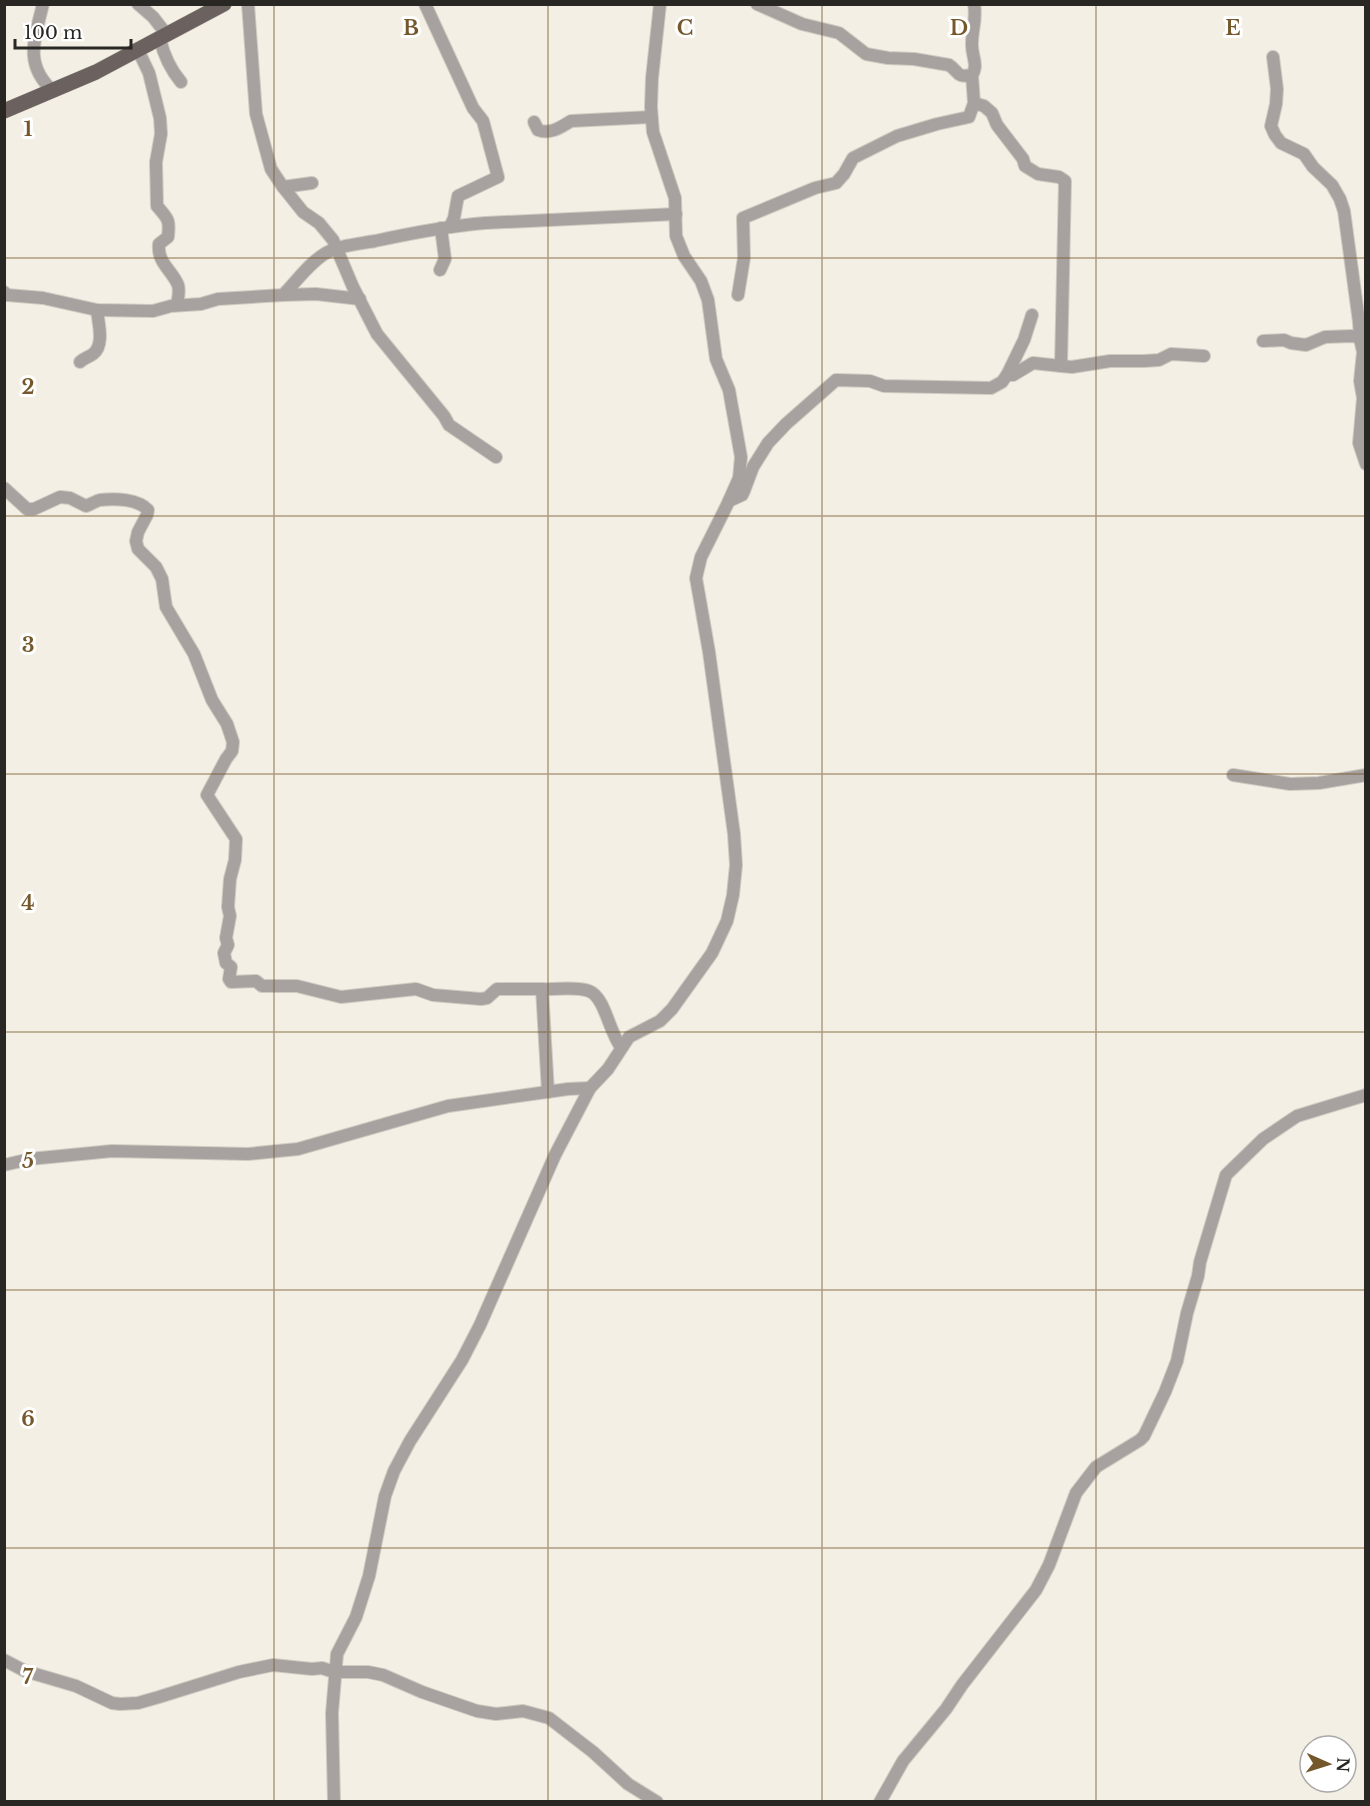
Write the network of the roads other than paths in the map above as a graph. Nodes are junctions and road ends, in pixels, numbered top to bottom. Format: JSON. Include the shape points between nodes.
{"nodes":[{"id":1,"x":43,"y":4,"type":"edge"},
{"id":2,"x":138,"y":4,"type":"edge"},
{"id":3,"x":224,"y":4,"type":"edge"},
{"id":4,"x":248,"y":4,"type":"edge"},
{"id":5,"x":425,"y":4,"type":"edge"},
{"id":6,"x":660,"y":4,"type":"edge"},
{"id":7,"x":757,"y":4,"type":"edge"},
{"id":8,"x":974,"y":4,"type":"edge"},
{"id":9,"x":164,"y":37,"type":"junction"},
{"id":10,"x":138,"y":51,"type":"junction"},
{"id":11,"x":1273,"y":57,"type":"dead end"},
{"id":12,"x":972,"y":75,"type":"junction"},
{"id":13,"x":181,"y":82,"type":"dead end"},
{"id":14,"x":53,"y":91,"type":"junction"},
{"id":15,"x":975,"y":103,"type":"junction"},
{"id":16,"x":4,"y":111,"type":"edge"},
{"id":17,"x":651,"y":117,"type":"junction"},
{"id":18,"x":534,"y":122,"type":"dead end"},
{"id":19,"x":312,"y":183,"type":"dead end"},
{"id":20,"x":283,"y":187,"type":"junction"},
{"id":21,"x":676,"y":214,"type":"junction"},
{"id":22,"x":445,"y":228,"type":"junction"},
{"id":23,"x":337,"y":247,"type":"junction"},
{"id":24,"x":440,"y":270,"type":"dead end"},
{"id":25,"x":4,"y":292,"type":"edge"},
{"id":26,"x":283,"y":295,"type":"junction"},
{"id":27,"x":738,"y":295,"type":"dead end"},
{"id":28,"x":360,"y":299,"type":"junction"},
{"id":29,"x":177,"y":305,"type":"junction"},
{"id":30,"x":97,"y":310,"type":"junction"},
{"id":31,"x":1032,"y":315,"type":"dead end"},
{"id":32,"x":1363,"y":339,"type":"edge"},
{"id":33,"x":1263,"y":341,"type":"dead end"},
{"id":34,"x":1204,"y":356,"type":"dead end"},
{"id":35,"x":80,"y":362,"type":"dead end"},
{"id":36,"x":1061,"y":366,"type":"junction"},
{"id":37,"x":1007,"y":375,"type":"junction"},
{"id":38,"x":496,"y":457,"type":"dead end"},
{"id":39,"x":1365,"y":465,"type":"edge"},
{"id":40,"x":4,"y":488,"type":"edge"},
{"id":41,"x":729,"y":501,"type":"junction"},
{"id":42,"x":1233,"y":775,"type":"dead end"},
{"id":43,"x":1365,"y":775,"type":"edge"},
{"id":44,"x":542,"y":989,"type":"junction"},
{"id":45,"x":621,"y":1047,"type":"junction"},
{"id":46,"x":590,"y":1088,"type":"junction"},
{"id":47,"x":548,"y":1092,"type":"junction"},
{"id":48,"x":1365,"y":1095,"type":"edge"},
{"id":49,"x":4,"y":1165,"type":"edge"},
{"id":50,"x":4,"y":1660,"type":"edge"},
{"id":51,"x":334,"y":1672,"type":"junction"},
{"id":52,"x":334,"y":1802,"type":"edge"},
{"id":53,"x":657,"y":1802,"type":"edge"},
{"id":54,"x":880,"y":1802,"type":"edge"}],
"edges":[{"from":1,"to":14,"type":"street","via":[[33,60],[41,80]]},
{"from":2,"to":9,"type":"street","via":[[153,17]]},
{"from":3,"to":9,"type":"main road"},
{"from":4,"to":20,"type":"street","via":[[256,114],[272,169]]},
{"from":5,"to":22,"type":"street","via":[[472,108],[483,121],[498,177],[458,196],[454,218]]},
{"from":6,"to":17,"type":"street"},
{"from":7,"to":12,"type":"street","via":[[802,24],[839,33],[866,54],[949,65],[959,76]]},
{"from":8,"to":12,"type":"street"},
{"from":9,"to":10,"type":"main road"},
{"from":9,"to":13,"type":"street","via":[[163,53]]},
{"from":10,"to":14,"type":"main road"},
{"from":10,"to":29,"type":"street","via":[[149,73],[159,118],[157,206],[169,222],[168,237],[159,248],[178,286]]},
{"from":11,"to":32,"type":"street","via":[[1277,89],[1271,126],[1281,142],[1304,154],[1332,185],[1344,211]]},
{"from":12,"to":15,"type":"street"},
{"from":14,"to":16,"type":"main road"},
{"from":15,"to":27,"type":"street","via":[[969,117],[897,136],[853,158],[836,183],[743,218],[744,258]]},
{"from":15,"to":36,"type":"street","via":[[992,113],[1025,166],[1065,181]]},
{"from":17,"to":18,"type":"street","via":[[571,121],[544,132]]},
{"from":17,"to":21,"type":"street","via":[[675,198]]},
{"from":19,"to":20,"type":"street"},
{"from":20,"to":23,"type":"street"},
{"from":21,"to":22,"type":"street","via":[[520,220]]},
{"from":21,"to":41,"type":"street","via":[[676,236],[708,300],[716,359],[729,390],[741,457],[739,478]]},
{"from":22,"to":23,"type":"street"},
{"from":22,"to":24,"type":"street","via":[[445,255]]},
{"from":23,"to":26,"type":"street","via":[[315,260]]},
{"from":23,"to":28,"type":"street"},
{"from":25,"to":30,"type":"street"},
{"from":26,"to":28,"type":"street"},
{"from":26,"to":29,"type":"street"},
{"from":28,"to":38,"type":"street","via":[[376,334],[449,425]]},
{"from":29,"to":30,"type":"street","via":[[153,311]]},
{"from":30,"to":35,"type":"street","via":[[98,347]]},
{"from":31,"to":37,"type":"street"},
{"from":32,"to":33,"type":"street","via":[[1325,337],[1306,345]]},
{"from":32,"to":39,"type":"street","via":[[1359,443]]},
{"from":34,"to":36,"type":"street","via":[[1171,354],[1159,360]]},
{"from":36,"to":37,"type":"street","via":[[1034,363]]},
{"from":37,"to":41,"type":"street","via":[[991,388],[884,386],[870,381],[836,380],[768,443],[753,466],[742,495]]},
{"from":40,"to":44,"type":"street","via":[[27,508],[34,509],[60,497],[86,506],[100,500],[131,501],[148,510],[138,532],[138,549],[162,579],[166,607],[194,654],[234,742],[207,795],[236,839],[228,945],[224,953],[231,967],[231,982],[297,986],[341,997],[416,989],[433,995],[481,999],[497,989]]},
{"from":41,"to":45,"type":"street","via":[[701,557],[696,578],[734,834],[733,895],[727,921],[712,954],[693,981],[660,1021],[629,1037]]},
{"from":42,"to":43,"type":"street","via":[[1302,784]]},
{"from":44,"to":45,"type":"street","via":[[589,991],[599,997]]},
{"from":44,"to":47,"type":"street"},
{"from":45,"to":46,"type":"street"},
{"from":46,"to":47,"type":"street"},
{"from":46,"to":51,"type":"street","via":[[555,1155],[480,1325],[394,1471],[369,1576],[356,1617],[337,1654]]},
{"from":47,"to":49,"type":"street","via":[[448,1106],[298,1149],[248,1154],[112,1151]]},
{"from":48,"to":54,"type":"street","via":[[1297,1116],[1263,1139],[1226,1175],[1177,1361],[1144,1436],[1096,1467],[1076,1493],[1036,1590],[903,1761]]},
{"from":50,"to":51,"type":"street","via":[[120,1704],[159,1697],[258,1667],[322,1668]]},
{"from":51,"to":52,"type":"street"},
{"from":51,"to":53,"type":"street","via":[[383,1675],[477,1711],[523,1711],[549,1718],[635,1789]]}]}
